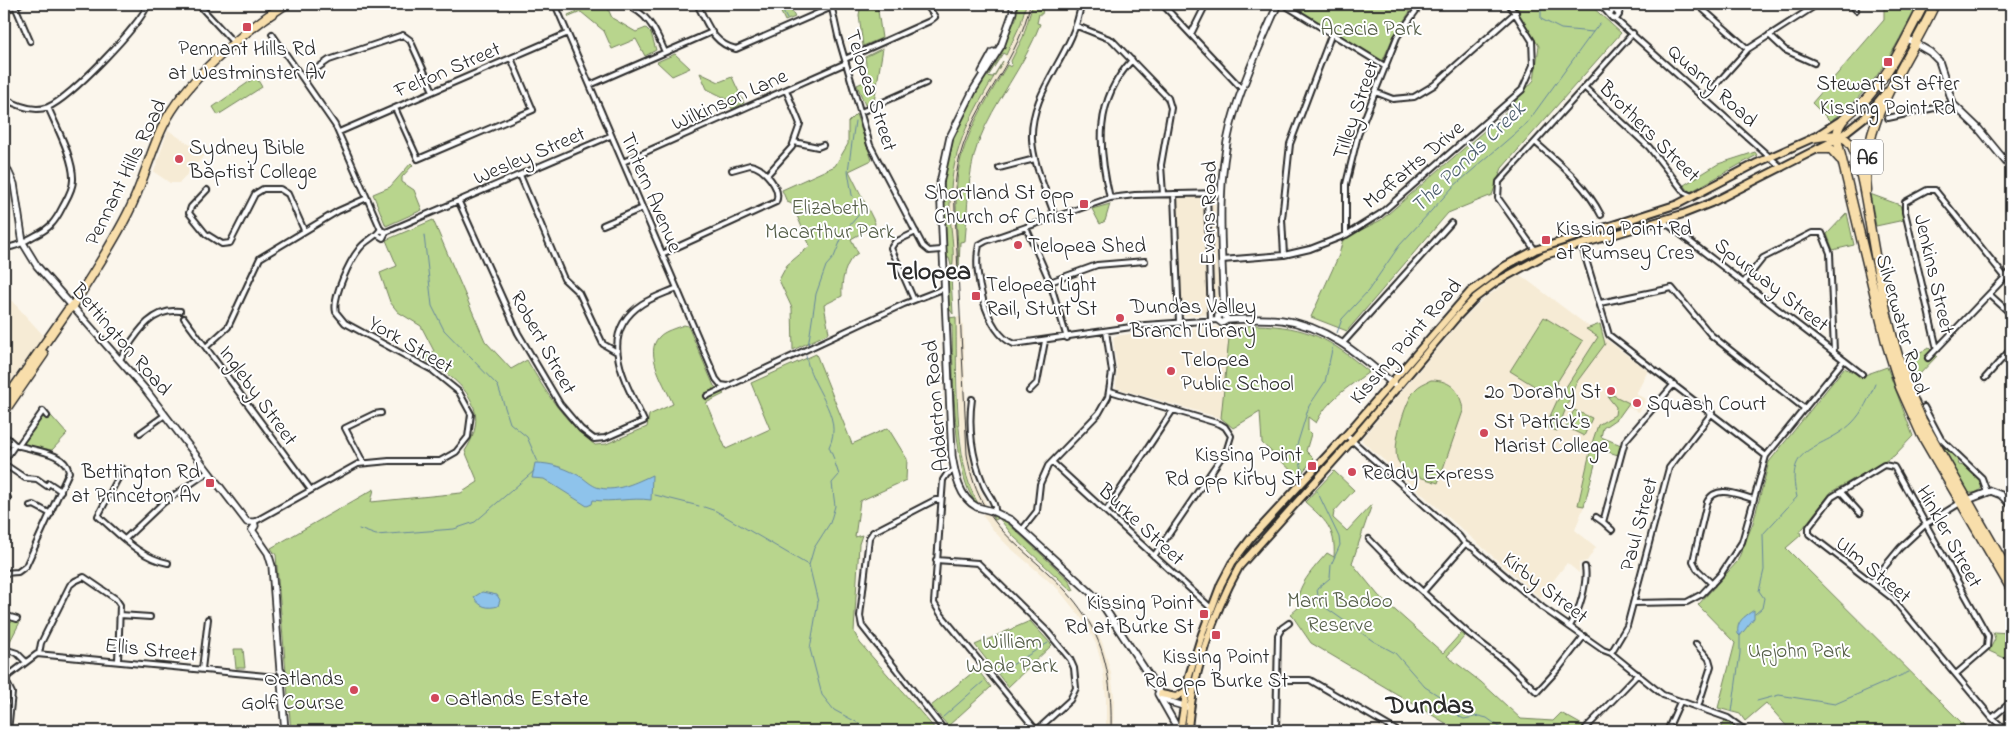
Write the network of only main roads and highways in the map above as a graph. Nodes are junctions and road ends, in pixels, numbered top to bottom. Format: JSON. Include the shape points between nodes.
{"nodes":[{"id":1,"x":286,"y":4,"type":"edge"},
{"id":2,"x":1013,"y":4,"type":"edge"},
{"id":3,"x":1278,"y":4,"type":"edge"},
{"id":4,"x":1924,"y":4,"type":"edge"},
{"id":5,"x":1935,"y":4,"type":"edge"},
{"id":6,"x":1906,"y":38,"type":"junction"},
{"id":7,"x":1916,"y":44,"type":"junction"},
{"id":8,"x":1889,"y":89,"type":"junction"},
{"id":9,"x":1841,"y":120,"type":"junction"},
{"id":10,"x":1838,"y":137,"type":"junction"},
{"id":11,"x":1813,"y":138,"type":"junction"},
{"id":12,"x":1819,"y":149,"type":"junction"},
{"id":13,"x":4,"y":162,"type":"edge"},
{"id":14,"x":1843,"y":165,"type":"junction"},
{"id":15,"x":2011,"y":168,"type":"edge"},
{"id":16,"x":1870,"y":227,"type":"junction"},
{"id":17,"x":73,"y":306,"type":"junction"},
{"id":18,"x":1224,"y":313,"type":"junction"},
{"id":19,"x":1227,"y":320,"type":"junction"},
{"id":20,"x":1391,"y":382,"type":"junction"},
{"id":21,"x":1398,"y":388,"type":"junction"},
{"id":22,"x":4,"y":402,"type":"edge"},
{"id":23,"x":4,"y":412,"type":"edge"},
{"id":24,"x":1964,"y":502,"type":"junction"},
{"id":25,"x":2011,"y":505,"type":"edge"},
{"id":26,"x":2011,"y":576,"type":"edge"},
{"id":27,"x":2011,"y":589,"type":"edge"},
{"id":28,"x":1146,"y":672,"type":"junction"},
{"id":29,"x":1186,"y":691,"type":"junction"},
{"id":30,"x":1161,"y":694,"type":"junction"},
{"id":31,"x":1183,"y":707,"type":"junction"},
{"id":32,"x":1191,"y":708,"type":"junction"},
{"id":33,"x":1188,"y":730,"type":"edge"},
{"id":34,"x":285,"y":731,"type":"edge"},
{"id":35,"x":1179,"y":731,"type":"edge"}],
"edges":[{"from":1,"to":17,"type":"highway","name":"Pennant Hills Road","via":[[234,43],[170,114],[128,212]]},
{"from":2,"to":28,"type":"main road","name":"Adderton Road","bridge":true,"via":[[1013,12],[990,67],[974,89],[950,137],[942,164],[939,200],[941,250],[955,470],[965,498],[977,507],[1006,516],[1100,601]]},
{"from":3,"to":18,"type":"main road","name":"Evans Road","via":[[1242,89],[1227,142],[1221,192]]},
{"from":4,"to":6,"type":"highway","number":"A6"},
{"from":5,"to":7,"type":"highway","number":"A6"},
{"from":6,"to":7,"type":"main road"},
{"from":6,"to":9,"type":"highway","name":"Kissing Point Road","number":"A6","via":[[1883,78],[1859,106]]},
{"from":7,"to":8,"type":"highway","name":"Kissing Point Road","number":"A6"},
{"from":7,"to":15,"type":"main road","via":[[1939,61],[1953,104]]},
{"from":8,"to":10,"type":"main road","name":"Kissing Point Road","via":[[1871,111]]},
{"from":8,"to":16,"type":"highway","name":"Silverwater Road","number":"A6","via":[[1871,134],[1865,169]]},
{"from":9,"to":10,"type":"highway","name":"Silverwater Road","number":"A6"},
{"from":9,"to":11,"type":"main road","name":"Kissing Point Road"},
{"from":10,"to":11,"type":"highway","number":"A6"},
{"from":10,"to":12,"type":"main road","name":"Kissing Point Road"},
{"from":10,"to":14,"type":"highway","name":"Silverwater Road","number":"A6"},
{"from":10,"to":16,"type":"highway","name":"Silverwater Road","number":"A6","via":[[1850,144],[1854,153]]},
{"from":11,"to":20,"type":"main road","name":"Kissing Point Road","via":[[1662,210],[1535,250],[1505,266],[1470,292]]},
{"from":12,"to":14,"type":"highway","via":[[1829,148],[1835,152]]},
{"from":12,"to":21,"type":"main road","name":"Kissing Point Road","via":[[1703,206],[1580,243],[1527,263],[1483,291],[1456,318]]},
{"from":13,"to":17,"type":"main road","name":"Bettington Road","via":[[14,184],[23,243],[37,266]]},
{"from":14,"to":24,"type":"highway","name":"Silverwater Road","number":"A6","via":[[1900,387],[1918,429]]},
{"from":16,"to":24,"type":"highway","name":"Silverwater Road","number":"A6","via":[[1886,315],[1904,377]]},
{"from":17,"to":22,"type":"highway","name":"Pennant Hills Road"},
{"from":17,"to":23,"type":"highway","name":"Pennant Hills Road"},
{"from":17,"to":34,"type":"main road","name":"Bettington Road","via":[[120,359],[251,522],[246,528],[252,530],[271,560]]},
{"from":18,"to":19,"type":"main road"},
{"from":18,"to":19,"type":"main road","via":[[1218,320],[1223,323]]},
{"from":19,"to":20,"type":"main road","via":[[1271,319],[1294,322],[1322,332],[1343,343]]},
{"from":20,"to":21,"type":"main road"},
{"from":20,"to":29,"type":"main road","name":"Kissing Point Road","via":[[1242,549],[1211,608]]},
{"from":21,"to":32,"type":"main road","name":"Kissing Point Road","via":[[1239,567],[1226,591],[1210,635]]},
{"from":24,"to":25,"type":"main road","via":[[1987,492],[2001,495]]},
{"from":24,"to":26,"type":"highway","name":"Silverwater Road","number":"A6"},
{"from":24,"to":27,"type":"highway","name":"Silverwater Road","number":"A6"},
{"from":28,"to":30,"type":"main road","name":"Adderton Road"},
{"from":28,"to":35,"type":"main road","name":"Adderton Road"},
{"from":29,"to":30,"type":"main road","via":[[1176,697]]},
{"from":29,"to":31,"type":"main road","name":"Kissing Point Road"},
{"from":30,"to":31,"type":"main road","name":"Adderton Road"},
{"from":31,"to":32,"type":"main road","name":"Adderton Road"},
{"from":31,"to":35,"type":"main road","name":"Kissing Point Road"},
{"from":32,"to":33,"type":"main road","name":"Kissing Point Road"}]}
